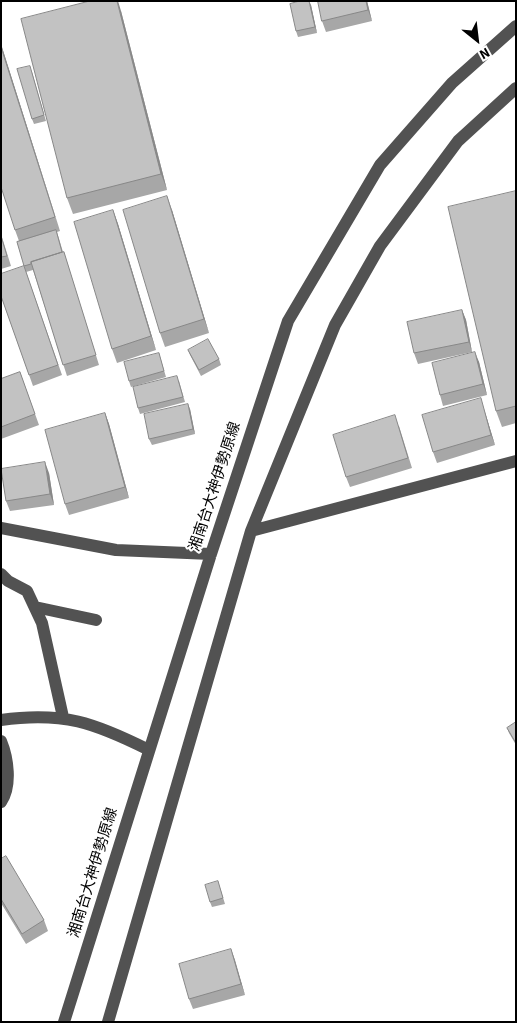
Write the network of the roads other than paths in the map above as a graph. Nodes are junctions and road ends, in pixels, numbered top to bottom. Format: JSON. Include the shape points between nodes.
{"nodes":[{"id":1,"x":516,"y":26,"type":"edge"},
{"id":2,"x":516,"y":88,"type":"edge"},
{"id":3,"x":516,"y":461,"type":"edge"},
{"id":4,"x":2,"y":530,"type":"edge"},
{"id":5,"x":251,"y":531,"type":"junction"},
{"id":6,"x":211,"y":554,"type":"junction"},
{"id":7,"x":1,"y":574,"type":"edge"},
{"id":8,"x":35,"y":607,"type":"junction"},
{"id":9,"x":96,"y":620,"type":"dead end"},
{"id":10,"x":63,"y":717,"type":"junction"},
{"id":11,"x":1,"y":720,"type":"edge"},
{"id":12,"x":1,"y":741,"type":"edge"},
{"id":13,"x":149,"y":750,"type":"junction"},
{"id":14,"x":1,"y":802,"type":"edge"},
{"id":15,"x":64,"y":1022,"type":"edge"},
{"id":16,"x":108,"y":1022,"type":"edge"}],
"edges":[{"from":1,"to":6,"type":"street","name":"湘南台大神伊勢原線","via":[[452,83],[380,165],[288,321]]},
{"from":2,"to":5,"type":"street","via":[[458,141],[380,246],[335,324]]},
{"from":3,"to":5,"type":"street"},
{"from":4,"to":6,"type":"street","via":[[116,550]]},
{"from":5,"to":16,"type":"street"},
{"from":6,"to":13,"type":"street","name":"湘南台大神伊勢原線"},
{"from":7,"to":8,"type":"street","via":[[27,591]]},
{"from":8,"to":9,"type":"street"},
{"from":8,"to":10,"type":"street","via":[[49,646]]},
{"from":10,"to":11,"type":"street"},
{"from":10,"to":13,"type":"street","via":[[91,724]]},
{"from":12,"to":14,"type":"street","via":[[8,758],[6,796]]},
{"from":13,"to":15,"type":"street","name":"湘南台大神伊勢原線"}]}
